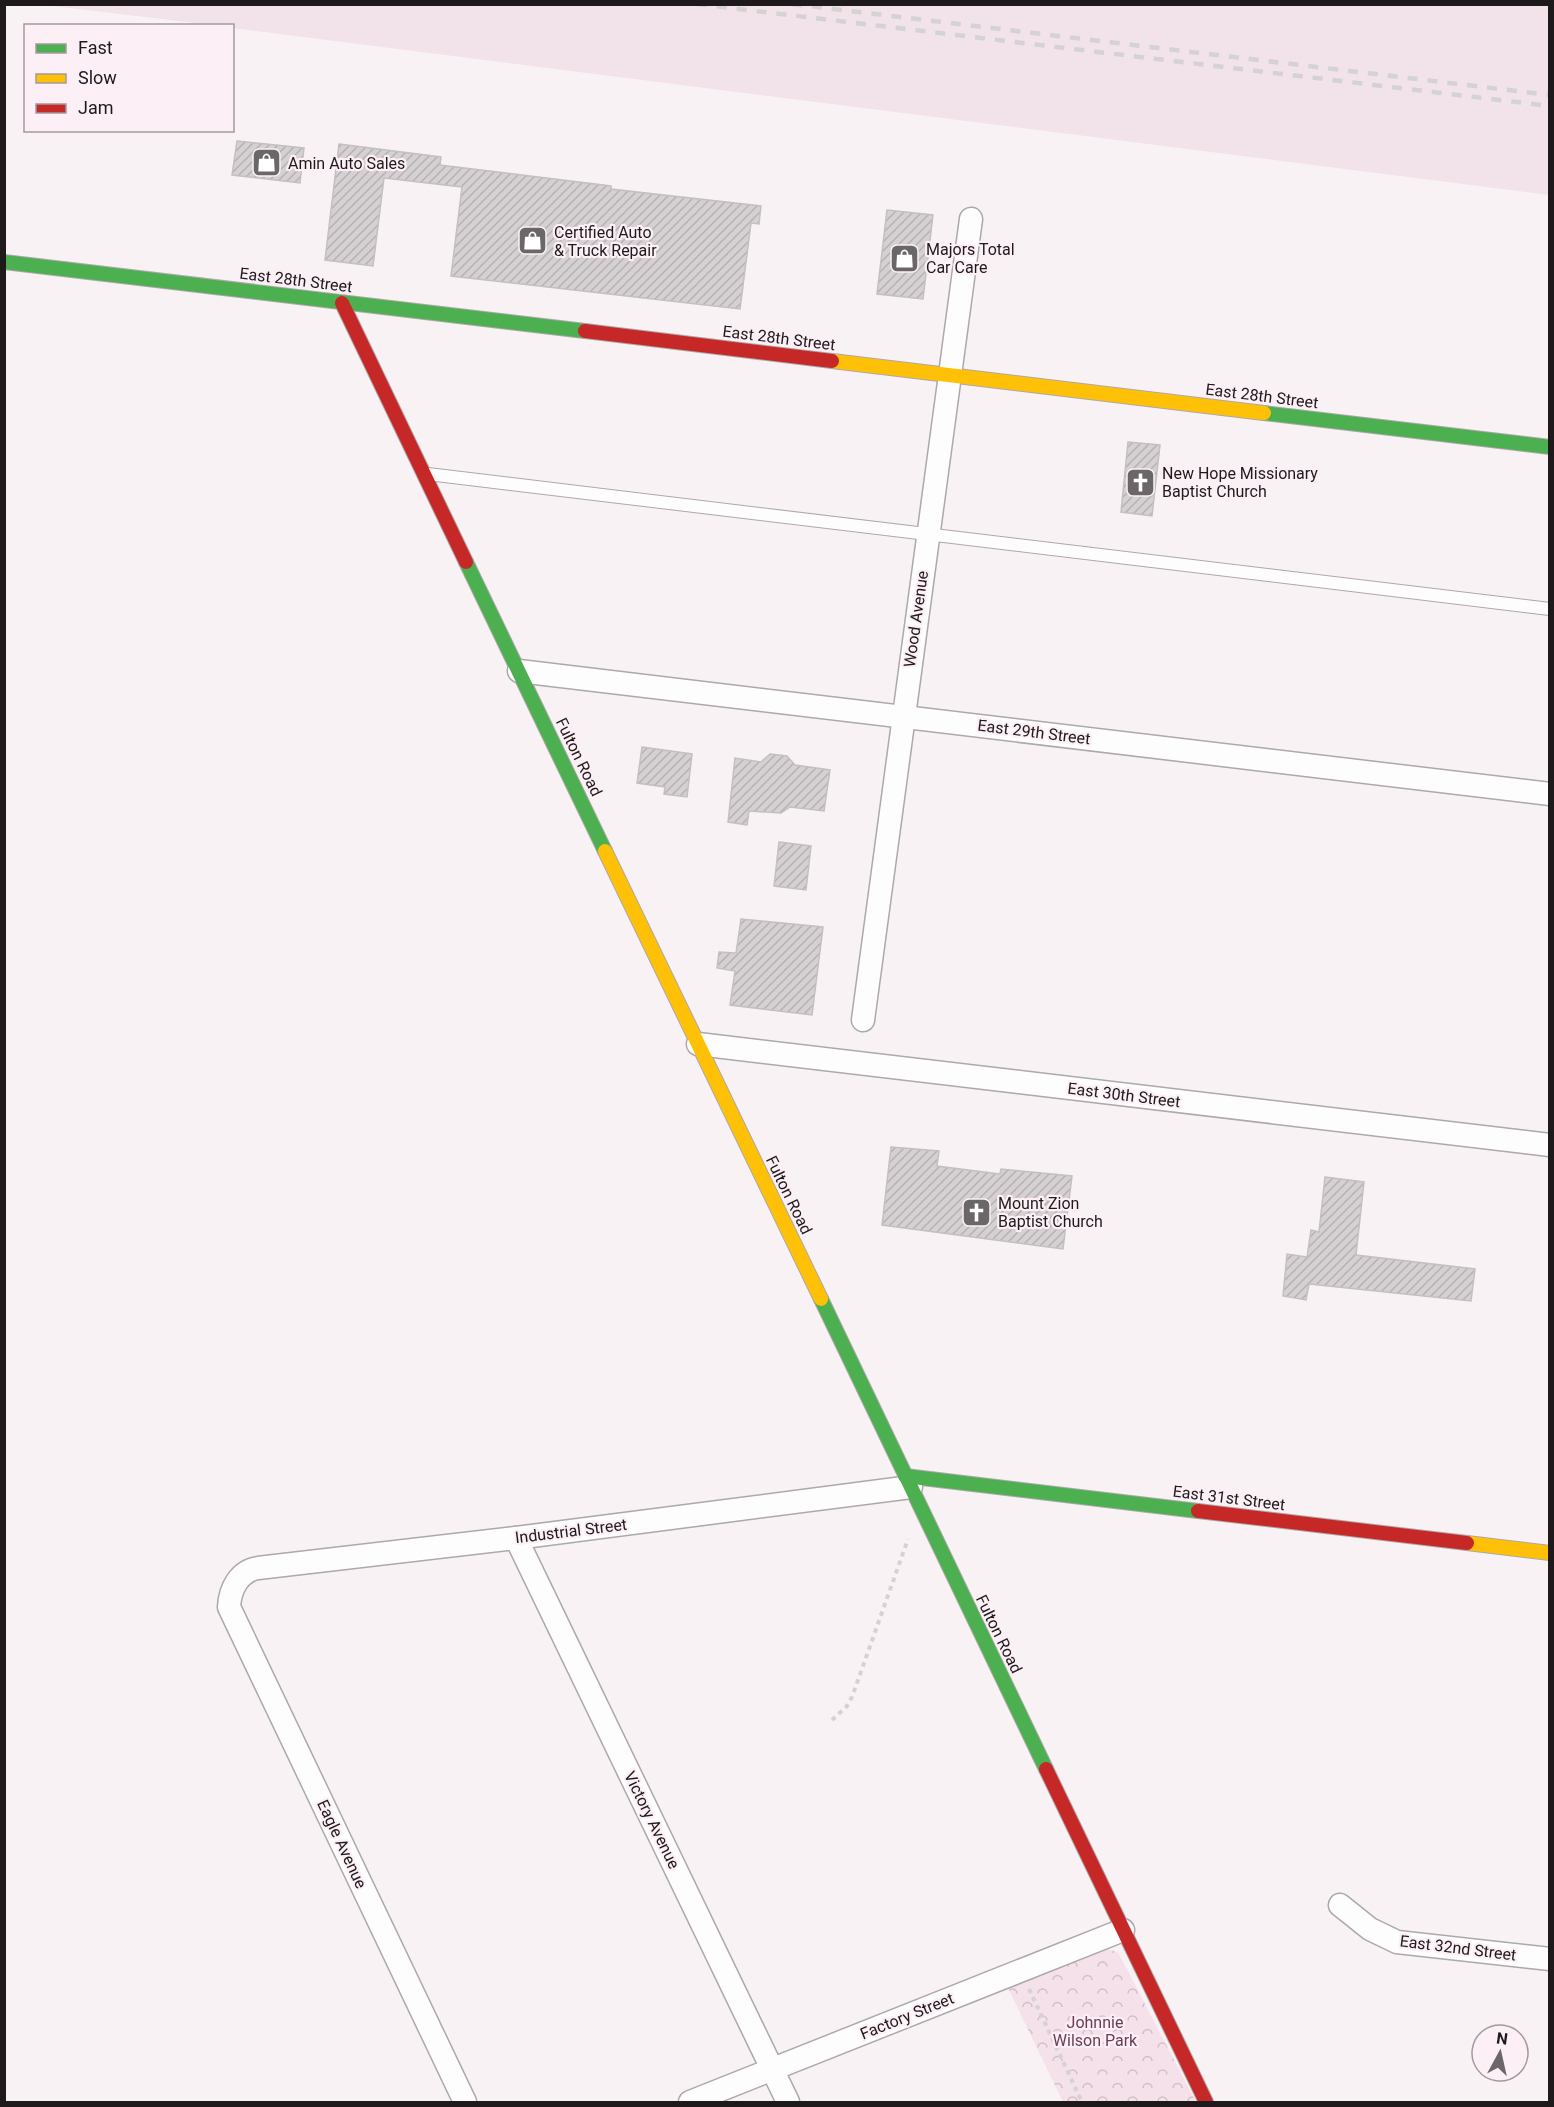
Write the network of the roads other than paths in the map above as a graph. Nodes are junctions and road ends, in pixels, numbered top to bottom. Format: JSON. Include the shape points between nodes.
{"nodes":[{"id":1,"x":971,"y":219,"type":"dead end"},
{"id":2,"x":4,"y":262,"type":"edge"},
{"id":3,"x":342,"y":303,"type":"junction"},
{"id":4,"x":950,"y":375,"type":"junction"},
{"id":5,"x":1550,"y":447,"type":"edge"},
{"id":6,"x":424,"y":474,"type":"junction"},
{"id":7,"x":927,"y":535,"type":"junction"},
{"id":8,"x":1550,"y":609,"type":"edge"},
{"id":9,"x":519,"y":671,"type":"junction"},
{"id":10,"x":903,"y":716,"type":"junction"},
{"id":11,"x":1550,"y":794,"type":"edge"},
{"id":12,"x":863,"y":1020,"type":"dead end"},
{"id":13,"x":698,"y":1044,"type":"junction"},
{"id":14,"x":1550,"y":1145,"type":"edge"},
{"id":15,"x":908,"y":1481,"type":"junction"},
{"id":16,"x":516,"y":1538,"type":"junction"},
{"id":17,"x":1550,"y":1553,"type":"edge"},
{"id":18,"x":236,"y":1583,"type":"joint"},
{"id":19,"x":1340,"y":1905,"type":"dead end"},
{"id":20,"x":1123,"y":1930,"type":"junction"},
{"id":21,"x":1550,"y":1959,"type":"edge"},
{"id":22,"x":772,"y":2070,"type":"junction"},
{"id":23,"x":465,"y":2103,"type":"edge"},
{"id":24,"x":690,"y":2103,"type":"edge"},
{"id":25,"x":788,"y":2103,"type":"edge"},
{"id":26,"x":1206,"y":2103,"type":"edge"}],
"edges":[{"from":1,"to":4,"type":"street","name":"Wood Avenue"},
{"from":2,"to":3,"type":"street","name":"East 28th Street"},
{"from":3,"to":4,"type":"street","name":"East 28th Street"},
{"from":3,"to":6,"type":"street","name":"Fulton Road"},
{"from":4,"to":5,"type":"street","name":"East 28th Street"},
{"from":4,"to":7,"type":"street","name":"Wood Avenue"},
{"from":6,"to":7,"type":"lane"},
{"from":6,"to":9,"type":"street","name":"Fulton Road"},
{"from":7,"to":8,"type":"lane"},
{"from":7,"to":10,"type":"street","name":"Wood Avenue"},
{"from":9,"to":10,"type":"street","name":"East 29th Street"},
{"from":9,"to":13,"type":"street","name":"Fulton Road"},
{"from":10,"to":11,"type":"street","name":"East 29th Street"},
{"from":10,"to":12,"type":"street","name":"Wood Avenue"},
{"from":13,"to":14,"type":"street","name":"East 30th Street"},
{"from":13,"to":15,"type":"street","name":"Fulton Road"},
{"from":15,"to":16,"type":"street","name":"Industrial Street"},
{"from":15,"to":17,"type":"street","name":"East 31st Street"},
{"from":15,"to":20,"type":"street","name":"Fulton Road"},
{"from":16,"to":18,"type":"street","name":"Industrial Street","via":[[258,1568],[247,1571]]},
{"from":16,"to":22,"type":"street","name":"Victory Avenue"},
{"from":18,"to":23,"type":"street","name":"Eagle Avenue","via":[[229,1607]]},
{"from":19,"to":21,"type":"street","name":"East 32nd Street","via":[[1370,1929],[1397,1942]]},
{"from":20,"to":22,"type":"street","name":"Factory Street"},
{"from":20,"to":26,"type":"street","name":"Fulton Road"},
{"from":22,"to":24,"type":"street","name":"Factory Street"},
{"from":22,"to":25,"type":"street","name":"Victory Avenue"}]}
